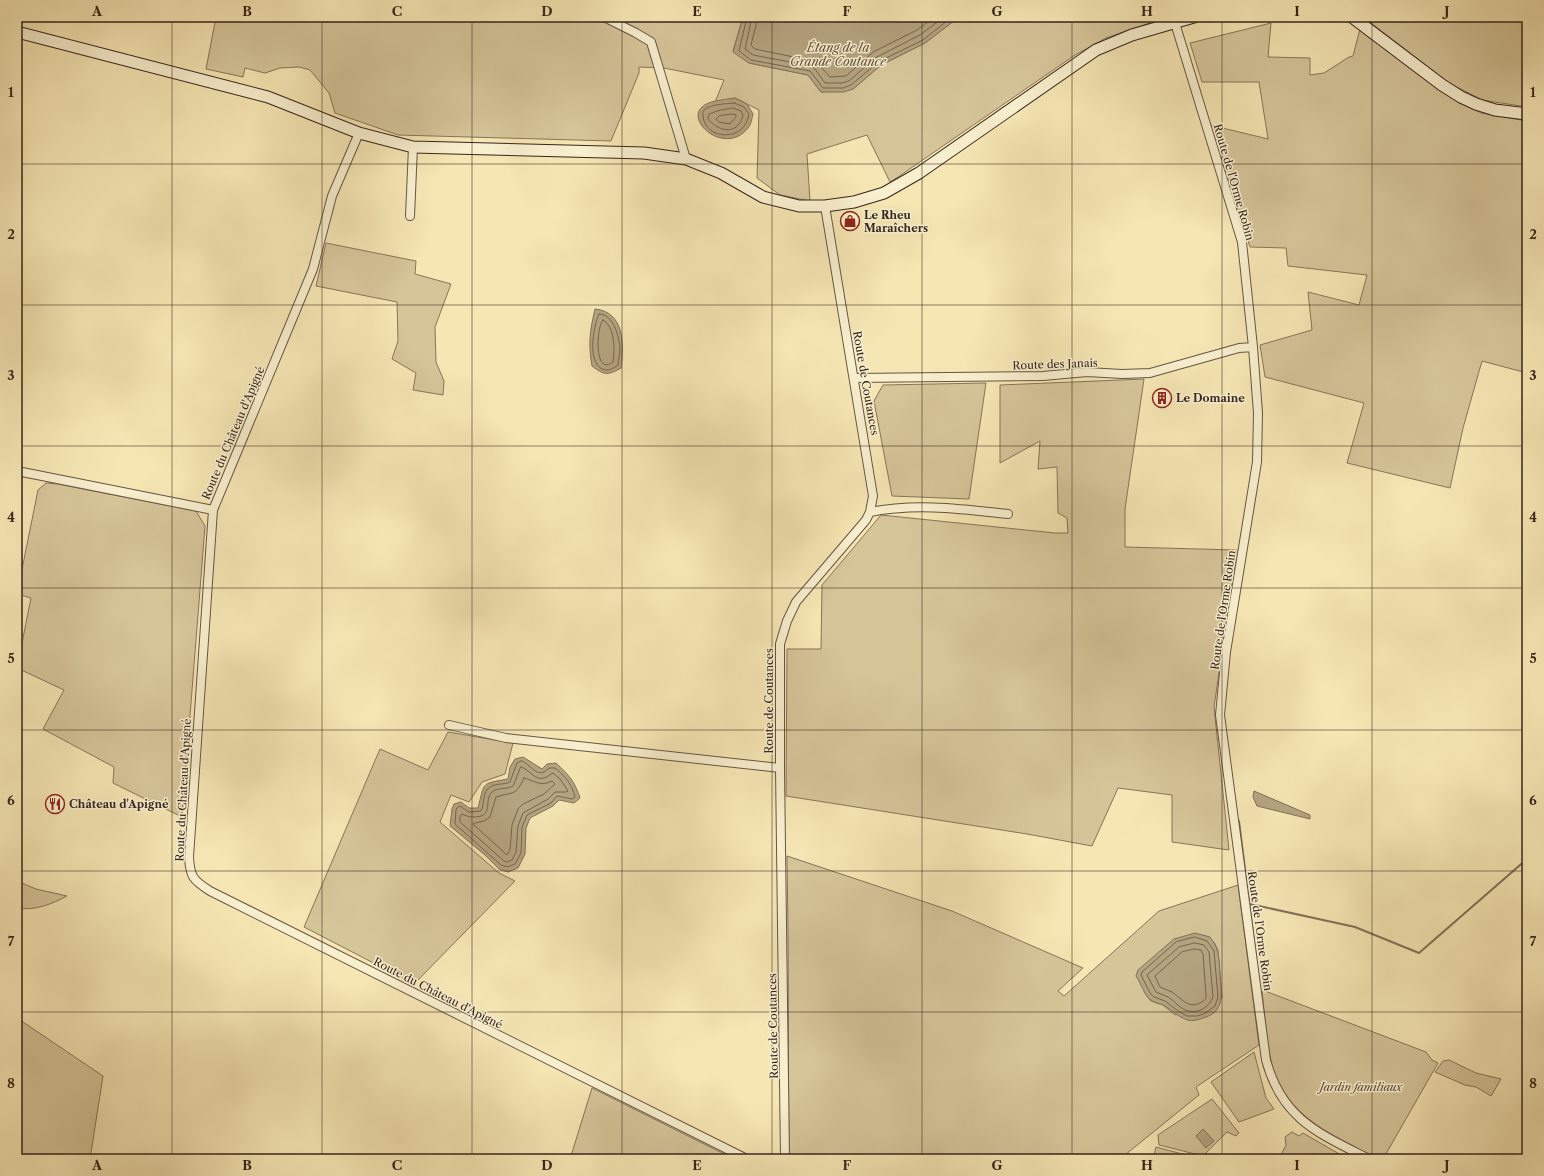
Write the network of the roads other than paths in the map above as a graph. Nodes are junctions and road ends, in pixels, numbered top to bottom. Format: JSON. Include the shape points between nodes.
{"nodes":[{"id":1,"x":604,"y":17,"type":"edge"},
{"id":2,"x":1194,"y":17,"type":"edge"},
{"id":3,"x":1352,"y":17,"type":"edge"},
{"id":4,"x":1175,"y":23,"type":"junction"},
{"id":5,"x":17,"y":32,"type":"edge"},
{"id":6,"x":1527,"y":114,"type":"edge"},
{"id":7,"x":360,"y":133,"type":"junction"},
{"id":8,"x":413,"y":147,"type":"junction"},
{"id":9,"x":686,"y":159,"type":"junction"},
{"id":10,"x":825,"y":206,"type":"junction"},
{"id":11,"x":410,"y":216,"type":"dead end"},
{"id":12,"x":1253,"y":347,"type":"junction"},
{"id":13,"x":854,"y":378,"type":"junction"},
{"id":14,"x":17,"y":472,"type":"edge"},
{"id":15,"x":213,"y":510,"type":"junction"},
{"id":16,"x":870,"y":512,"type":"junction"},
{"id":17,"x":1008,"y":514,"type":"dead end"},
{"id":18,"x":449,"y":725,"type":"dead end"},
{"id":19,"x":780,"y":768,"type":"junction"},
{"id":20,"x":747,"y":1159,"type":"edge"},
{"id":21,"x":785,"y":1159,"type":"edge"},
{"id":22,"x":1369,"y":1159,"type":"edge"}],
"edges":[{"from":1,"to":9,"type":"street","via":[[651,42]]},
{"from":2,"to":4,"type":"street"},
{"from":3,"to":6,"type":"street","via":[[1461,97],[1495,110]]},
{"from":4,"to":10,"type":"street","via":[[1132,34],[1096,50],[918,173],[884,193],[854,202]]},
{"from":4,"to":12,"type":"street","name":"Route de l'Orme Robin","via":[[1242,242]]},
{"from":5,"to":7,"type":"street","via":[[268,97]]},
{"from":7,"to":8,"type":"street"},
{"from":7,"to":15,"type":"street","name":"Route du Château d'Apigné","via":[[332,196],[313,268]]},
{"from":8,"to":9,"type":"street","via":[[605,151]]},
{"from":8,"to":11,"type":"street"},
{"from":9,"to":10,"type":"street","via":[[721,173],[762,197],[799,206]]},
{"from":10,"to":13,"type":"street","name":"Route de Coutances"},
{"from":12,"to":13,"type":"street","name":"Route des Janais","via":[[1239,348],[1150,373],[1087,372],[1043,376]]},
{"from":12,"to":22,"type":"street","name":"Route de l'Orme Robin","via":[[1258,413],[1257,462],[1226,652],[1220,715],[1266,1060],[1279,1094],[1293,1112],[1310,1127]]},
{"from":13,"to":16,"type":"street","name":"Route de Coutances","via":[[872,479],[873,496]]},
{"from":14,"to":15,"type":"street"},
{"from":15,"to":20,"type":"street","name":"Route du Château d'Apigné","via":[[188,857],[190,872],[195,881],[210,891]]},
{"from":16,"to":17,"type":"street","via":[[890,508],[945,507]]},
{"from":16,"to":19,"type":"street","name":"Route de Coutances","via":[[796,602],[787,621],[780,644]]},
{"from":18,"to":19,"type":"street","via":[[506,738]]},
{"from":19,"to":21,"type":"street","name":"Route de Coutances"}]}
